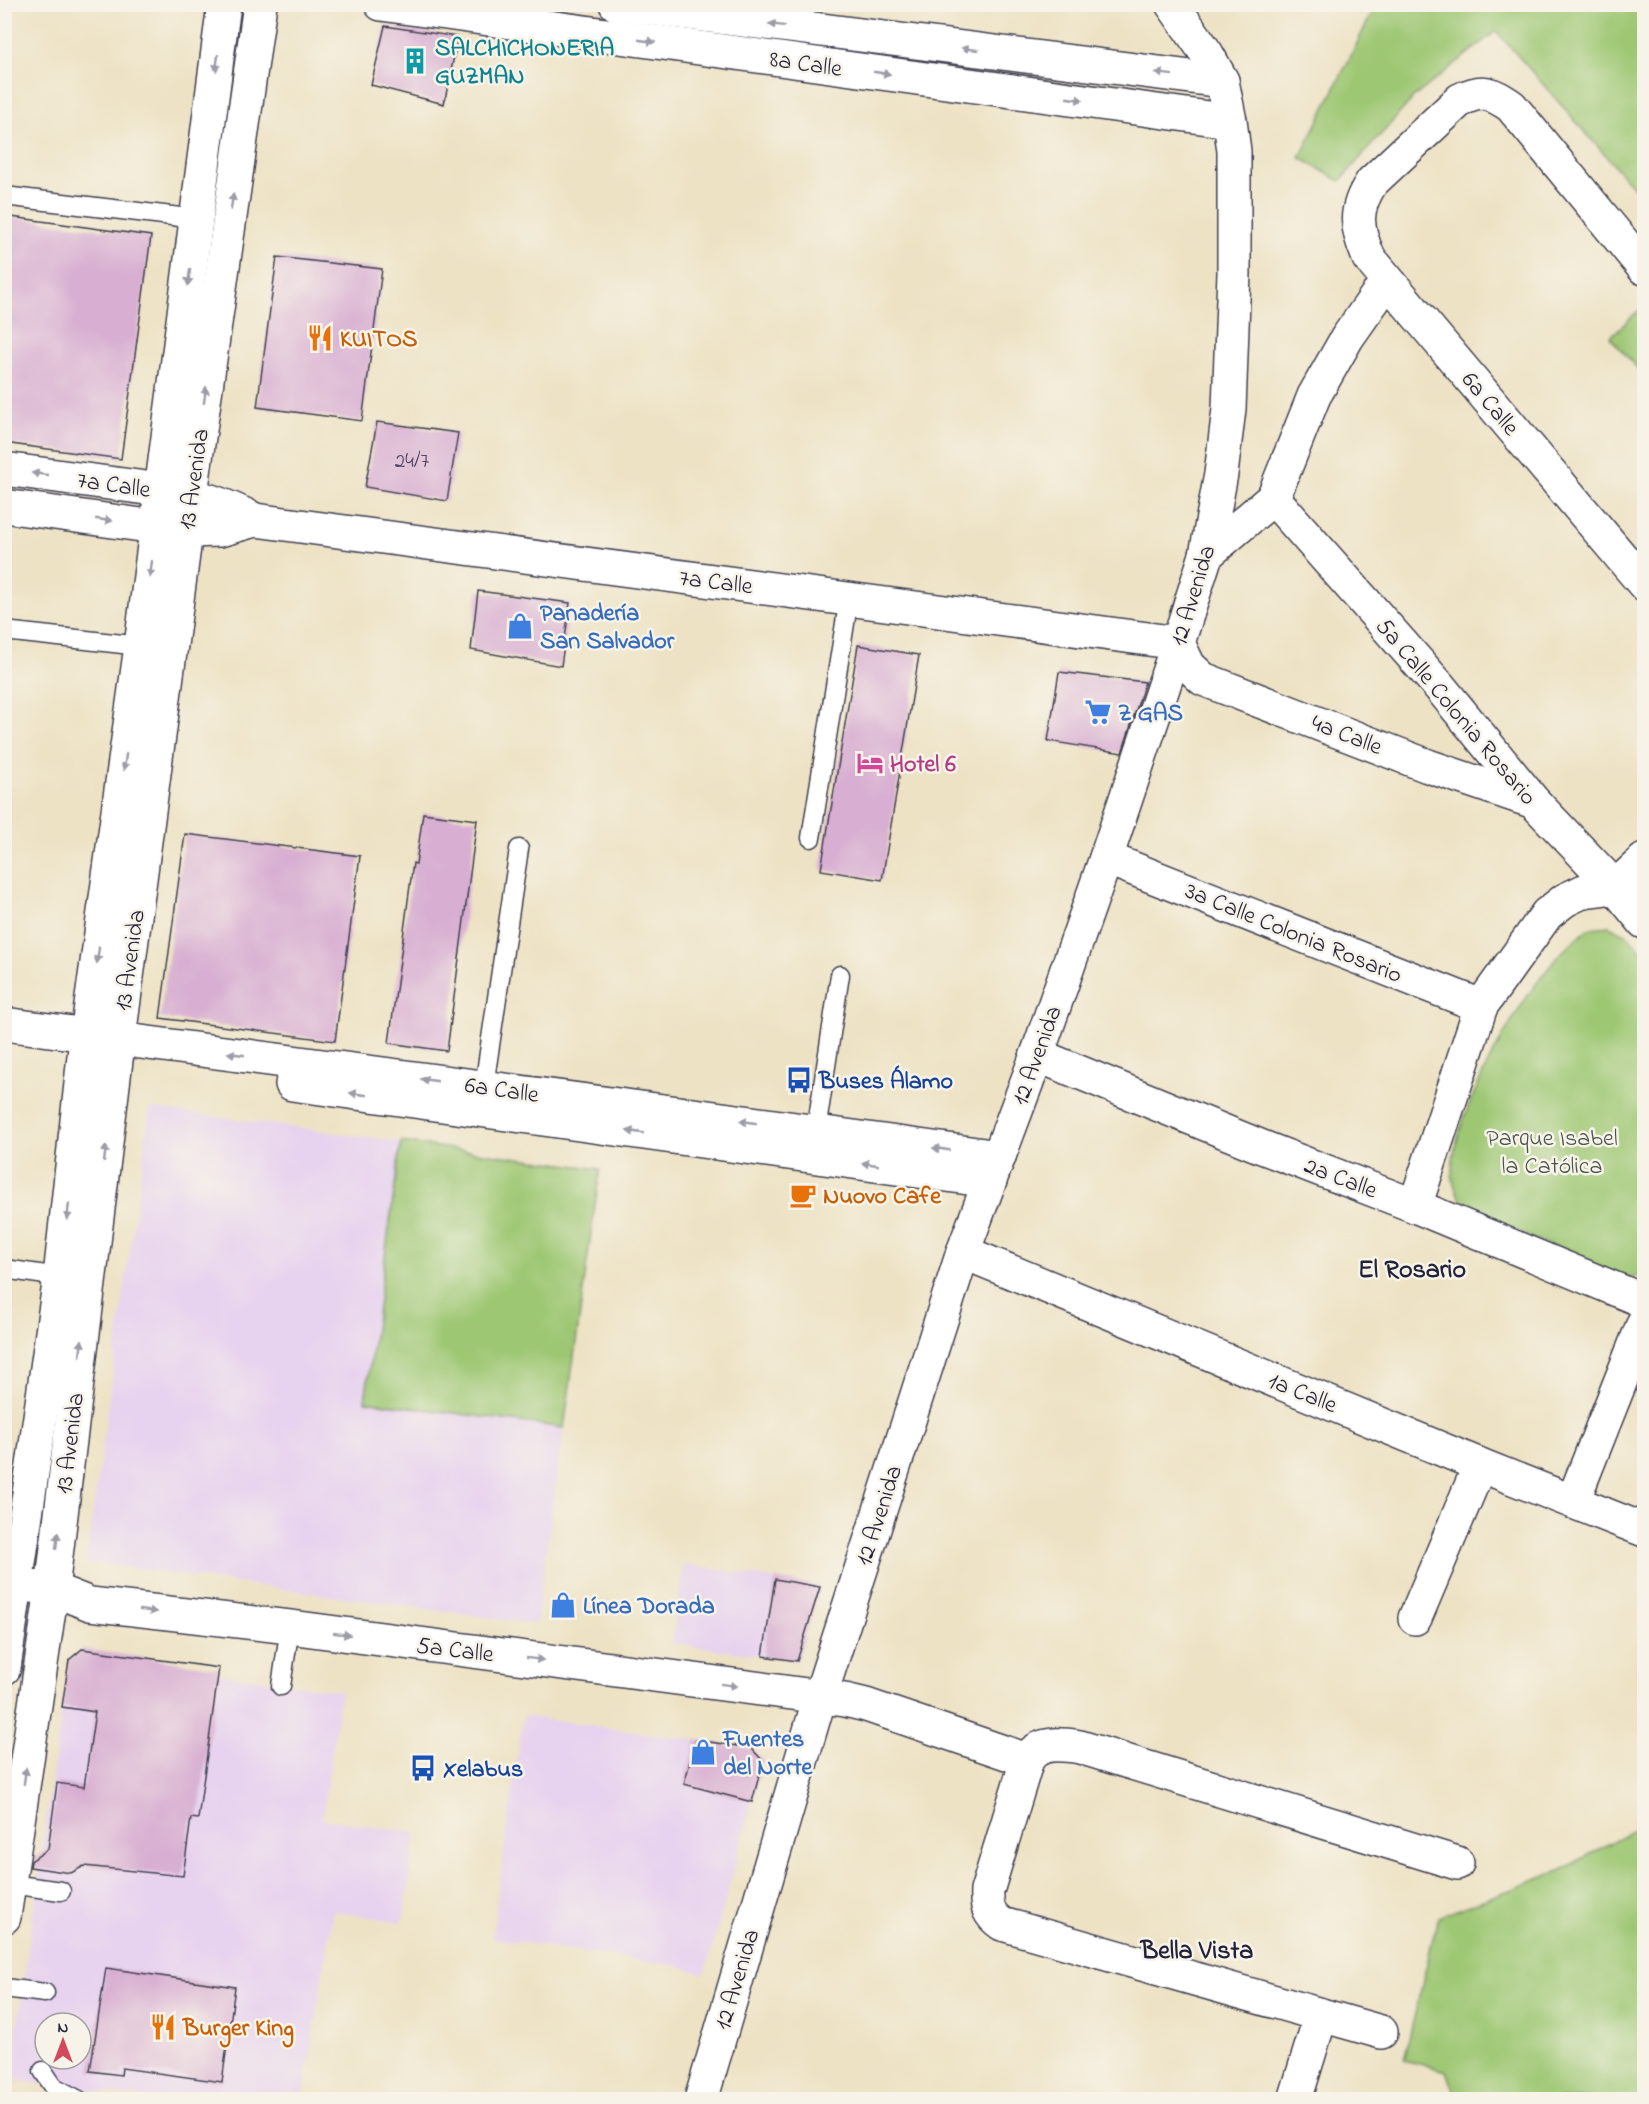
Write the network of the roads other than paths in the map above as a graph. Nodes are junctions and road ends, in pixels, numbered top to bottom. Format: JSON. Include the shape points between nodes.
{"nodes":[{"id":1,"x":224,"y":4,"type":"edge"},
{"id":2,"x":260,"y":4,"type":"edge"},
{"id":3,"x":381,"y":4,"type":"edge"},
{"id":4,"x":616,"y":4,"type":"edge"},
{"id":5,"x":1172,"y":4,"type":"edge"},
{"id":6,"x":1222,"y":81,"type":"junction"},
{"id":7,"x":1230,"y":121,"type":"junction"},
{"id":8,"x":4,"y":196,"type":"edge"},
{"id":9,"x":197,"y":219,"type":"junction"},
{"id":10,"x":1644,"y":268,"type":"edge"},
{"id":11,"x":1387,"y":281,"type":"junction"},
{"id":12,"x":4,"y":469,"type":"edge"},
{"id":13,"x":176,"y":492,"type":"junction"},
{"id":14,"x":1273,"y":498,"type":"junction"},
{"id":15,"x":4,"y":506,"type":"edge"},
{"id":16,"x":255,"y":520,"type":"junction"},
{"id":17,"x":171,"y":529,"type":"junction"},
{"id":18,"x":1206,"y":555,"type":"junction"},
{"id":19,"x":1644,"y":584,"type":"edge"},
{"id":20,"x":849,"y":598,"type":"junction"},
{"id":21,"x":4,"y":631,"type":"edge"},
{"id":22,"x":1178,"y":643,"type":"junction"},
{"id":23,"x":141,"y":646,"type":"junction"},
{"id":24,"x":1534,"y":802,"type":"junction"},
{"id":25,"x":811,"y":838,"type":"dead end"},
{"id":26,"x":519,"y":849,"type":"dead end"},
{"id":27,"x":1106,"y":858,"type":"junction"},
{"id":28,"x":1644,"y":860,"type":"edge"},
{"id":29,"x":1615,"y":887,"type":"junction"},
{"id":30,"x":1644,"y":922,"type":"edge"},
{"id":31,"x":840,"y":975,"type":"dead end"},
{"id":32,"x":1481,"y":1006,"type":"junction"},
{"id":33,"x":4,"y":1024,"type":"edge"},
{"id":34,"x":4,"y":1044,"type":"edge"},
{"id":35,"x":102,"y":1047,"type":"junction"},
{"id":36,"x":1037,"y":1055,"type":"junction"},
{"id":37,"x":482,"y":1099,"type":"junction"},
{"id":38,"x":677,"y":1125,"type":"junction"},
{"id":39,"x":816,"y":1131,"type":"junction"},
{"id":40,"x":994,"y":1169,"type":"junction"},
{"id":41,"x":1415,"y":1206,"type":"junction"},
{"id":42,"x":963,"y":1252,"type":"junction"},
{"id":43,"x":4,"y":1269,"type":"edge"},
{"id":44,"x":60,"y":1277,"type":"junction"},
{"id":45,"x":1644,"y":1301,"type":"edge"},
{"id":46,"x":1644,"y":1322,"type":"edge"},
{"id":47,"x":1480,"y":1465,"type":"junction"},
{"id":48,"x":1573,"y":1501,"type":"junction"},
{"id":49,"x":1644,"y":1530,"type":"edge"},
{"id":50,"x":10,"y":1599,"type":"edge"},
{"id":51,"x":49,"y":1604,"type":"junction"},
{"id":52,"x":1415,"y":1618,"type":"dead end"},
{"id":53,"x":290,"y":1627,"type":"junction"},
{"id":54,"x":4,"y":1668,"type":"edge"},
{"id":55,"x":281,"y":1686,"type":"dead end"},
{"id":56,"x":820,"y":1696,"type":"junction"},
{"id":57,"x":1027,"y":1760,"type":"junction"},
{"id":58,"x":1457,"y":1863,"type":"dead end"},
{"id":59,"x":10,"y":1884,"type":"junction"},
{"id":60,"x":61,"y":1892,"type":"dead end"},
{"id":61,"x":4,"y":1917,"type":"edge"},
{"id":62,"x":4,"y":1988,"type":"edge"},
{"id":63,"x":45,"y":1993,"type":"dead end"},
{"id":64,"x":1321,"y":2015,"type":"junction"},
{"id":65,"x":1382,"y":2032,"type":"dead end"},
{"id":66,"x":44,"y":2071,"type":"dead end"},
{"id":67,"x":79,"y":2100,"type":"edge"},
{"id":68,"x":701,"y":2100,"type":"edge"},
{"id":69,"x":1295,"y":2100,"type":"edge"}],
"edges":[{"from":1,"to":9,"type":"street","name":"13 Avenida","one_way":true},
{"from":13,"to":2,"type":"street","name":"13 Avenida","one_way":true},
{"from":3,"to":7,"type":"street","name":"8a Calle","one_way":true},
{"from":6,"to":4,"type":"street","name":"8a Calle","one_way":true},
{"from":5,"to":6,"type":"street","name":"12 Avenida"},
{"from":6,"to":7,"type":"street","name":"12 Avenida"},
{"from":7,"to":18,"type":"street","name":"12 Avenida","via":[[1234,151],[1234,273],[1229,409]]},
{"from":8,"to":9,"type":"lane"},
{"from":9,"to":13,"type":"street","name":"13 Avenida","one_way":true},
{"from":10,"to":11,"type":"street","name":"6a Calle","via":[[1511,106],[1486,92],[1460,100],[1380,174],[1363,195],[1358,225],[1369,258]]},
{"from":11,"to":14,"type":"street","via":[[1347,338],[1314,396]]},
{"from":11,"to":19,"type":"street","name":"6a Calle"},
{"from":13,"to":12,"type":"street","name":"7a Calle","one_way":true},
{"from":13,"to":16,"type":"street","name":"7a Calle","via":[[224,504]]},
{"from":13,"to":17,"type":"street","name":"13 Avenida"},
{"from":14,"to":18,"type":"street"},
{"from":14,"to":24,"type":"street","name":"5a Calle Colonia Rosario","via":[[1439,686]]},
{"from":15,"to":17,"type":"street","name":"7a Calle","one_way":true},
{"from":16,"to":17,"type":"street","name":"7a Calle","via":[[220,530]]},
{"from":16,"to":20,"type":"street","name":"7a Calle"},
{"from":17,"to":23,"type":"street","name":"13 Avenida","one_way":true},
{"from":17,"to":35,"type":"street","name":"13 Avenida"},
{"from":18,"to":22,"type":"street","name":"12 Avenida"},
{"from":20,"to":22,"type":"street","name":"7a Calle"},
{"from":20,"to":25,"type":"lane"},
{"from":21,"to":23,"type":"lane"},
{"from":22,"to":24,"type":"street","name":"4a Calle","via":[[1189,666],[1203,679],[1428,766]]},
{"from":22,"to":27,"type":"street","name":"12 Avenida"},
{"from":23,"to":35,"type":"street","name":"13 Avenida","one_way":true},
{"from":24,"to":29,"type":"street","name":"5a Calle Colonia Rosario"},
{"from":26,"to":37,"type":"lane"},
{"from":27,"to":32,"type":"street","name":"3a Calle Colonia Rosario"},
{"from":27,"to":36,"type":"street","name":"12 Avenida"},
{"from":28,"to":29,"type":"street"},
{"from":29,"to":30,"type":"street","name":"5a Calle Colonia Rosario"},
{"from":29,"to":32,"type":"street","via":[[1584,891],[1547,914]]},
{"from":31,"to":39,"type":"lane"},
{"from":32,"to":41,"type":"street"},
{"from":33,"to":35,"type":"street","name":"6a Calle"},
{"from":34,"to":35,"type":"street","name":"6a Calle"},
{"from":37,"to":35,"type":"street","name":"6a Calle","one_way":true},
{"from":35,"to":44,"type":"street","name":"13 Avenida","one_way":true},
{"from":51,"to":35,"type":"street","name":"13 Avenida","one_way":true},
{"from":36,"to":40,"type":"street","name":"12 Avenida"},
{"from":36,"to":41,"type":"street","name":"2a Calle"},
{"from":38,"to":37,"type":"street","name":"6a Calle","one_way":true},
{"from":39,"to":38,"type":"street","name":"6a Calle","one_way":true},
{"from":40,"to":38,"type":"street","name":"6a Calle","one_way":true},
{"from":40,"to":39,"type":"street","name":"6a Calle","one_way":true},
{"from":40,"to":42,"type":"street","name":"12 Avenida"},
{"from":41,"to":45,"type":"street","name":"2a Calle"},
{"from":42,"to":47,"type":"street","name":"1a Calle"},
{"from":42,"to":56,"type":"street","name":"12 Avenida"},
{"from":43,"to":44,"type":"lane"},
{"from":44,"to":50,"type":"street","name":"13 Avenida"},
{"from":46,"to":48,"type":"street"},
{"from":47,"to":48,"type":"street","name":"1a Calle"},
{"from":47,"to":52,"type":"street"},
{"from":48,"to":49,"type":"street","name":"1a Calle"},
{"from":50,"to":51,"type":"street","name":"5a Calle"},
{"from":50,"to":54,"type":"street","name":"13 Avenida"},
{"from":51,"to":53,"type":"street","name":"5a Calle","one_way":true,"via":[[90,1604]]},
{"from":59,"to":51,"type":"street","name":"13 Avenida","one_way":true},
{"from":53,"to":55,"type":"lane"},
{"from":53,"to":56,"type":"street","name":"5a Calle","one_way":true},
{"from":56,"to":57,"type":"street","name":"5a Calle","via":[[866,1705]]},
{"from":56,"to":68,"type":"street","name":"12 Avenida"},
{"from":57,"to":58,"type":"street","via":[[1036,1749],[1048,1745],[1080,1747]]},
{"from":57,"to":64,"type":"street","via":[[987,1892],[988,1910],[993,1918],[1002,1924]]},
{"from":59,"to":60,"type":"lane"},
{"from":59,"to":61,"type":"street","name":"13 Avenida"},
{"from":62,"to":63,"type":"lane"},
{"from":64,"to":65,"type":"street"},
{"from":64,"to":69,"type":"street"},
{"from":66,"to":67,"type":"lane","via":[[54,2087]]}]}
